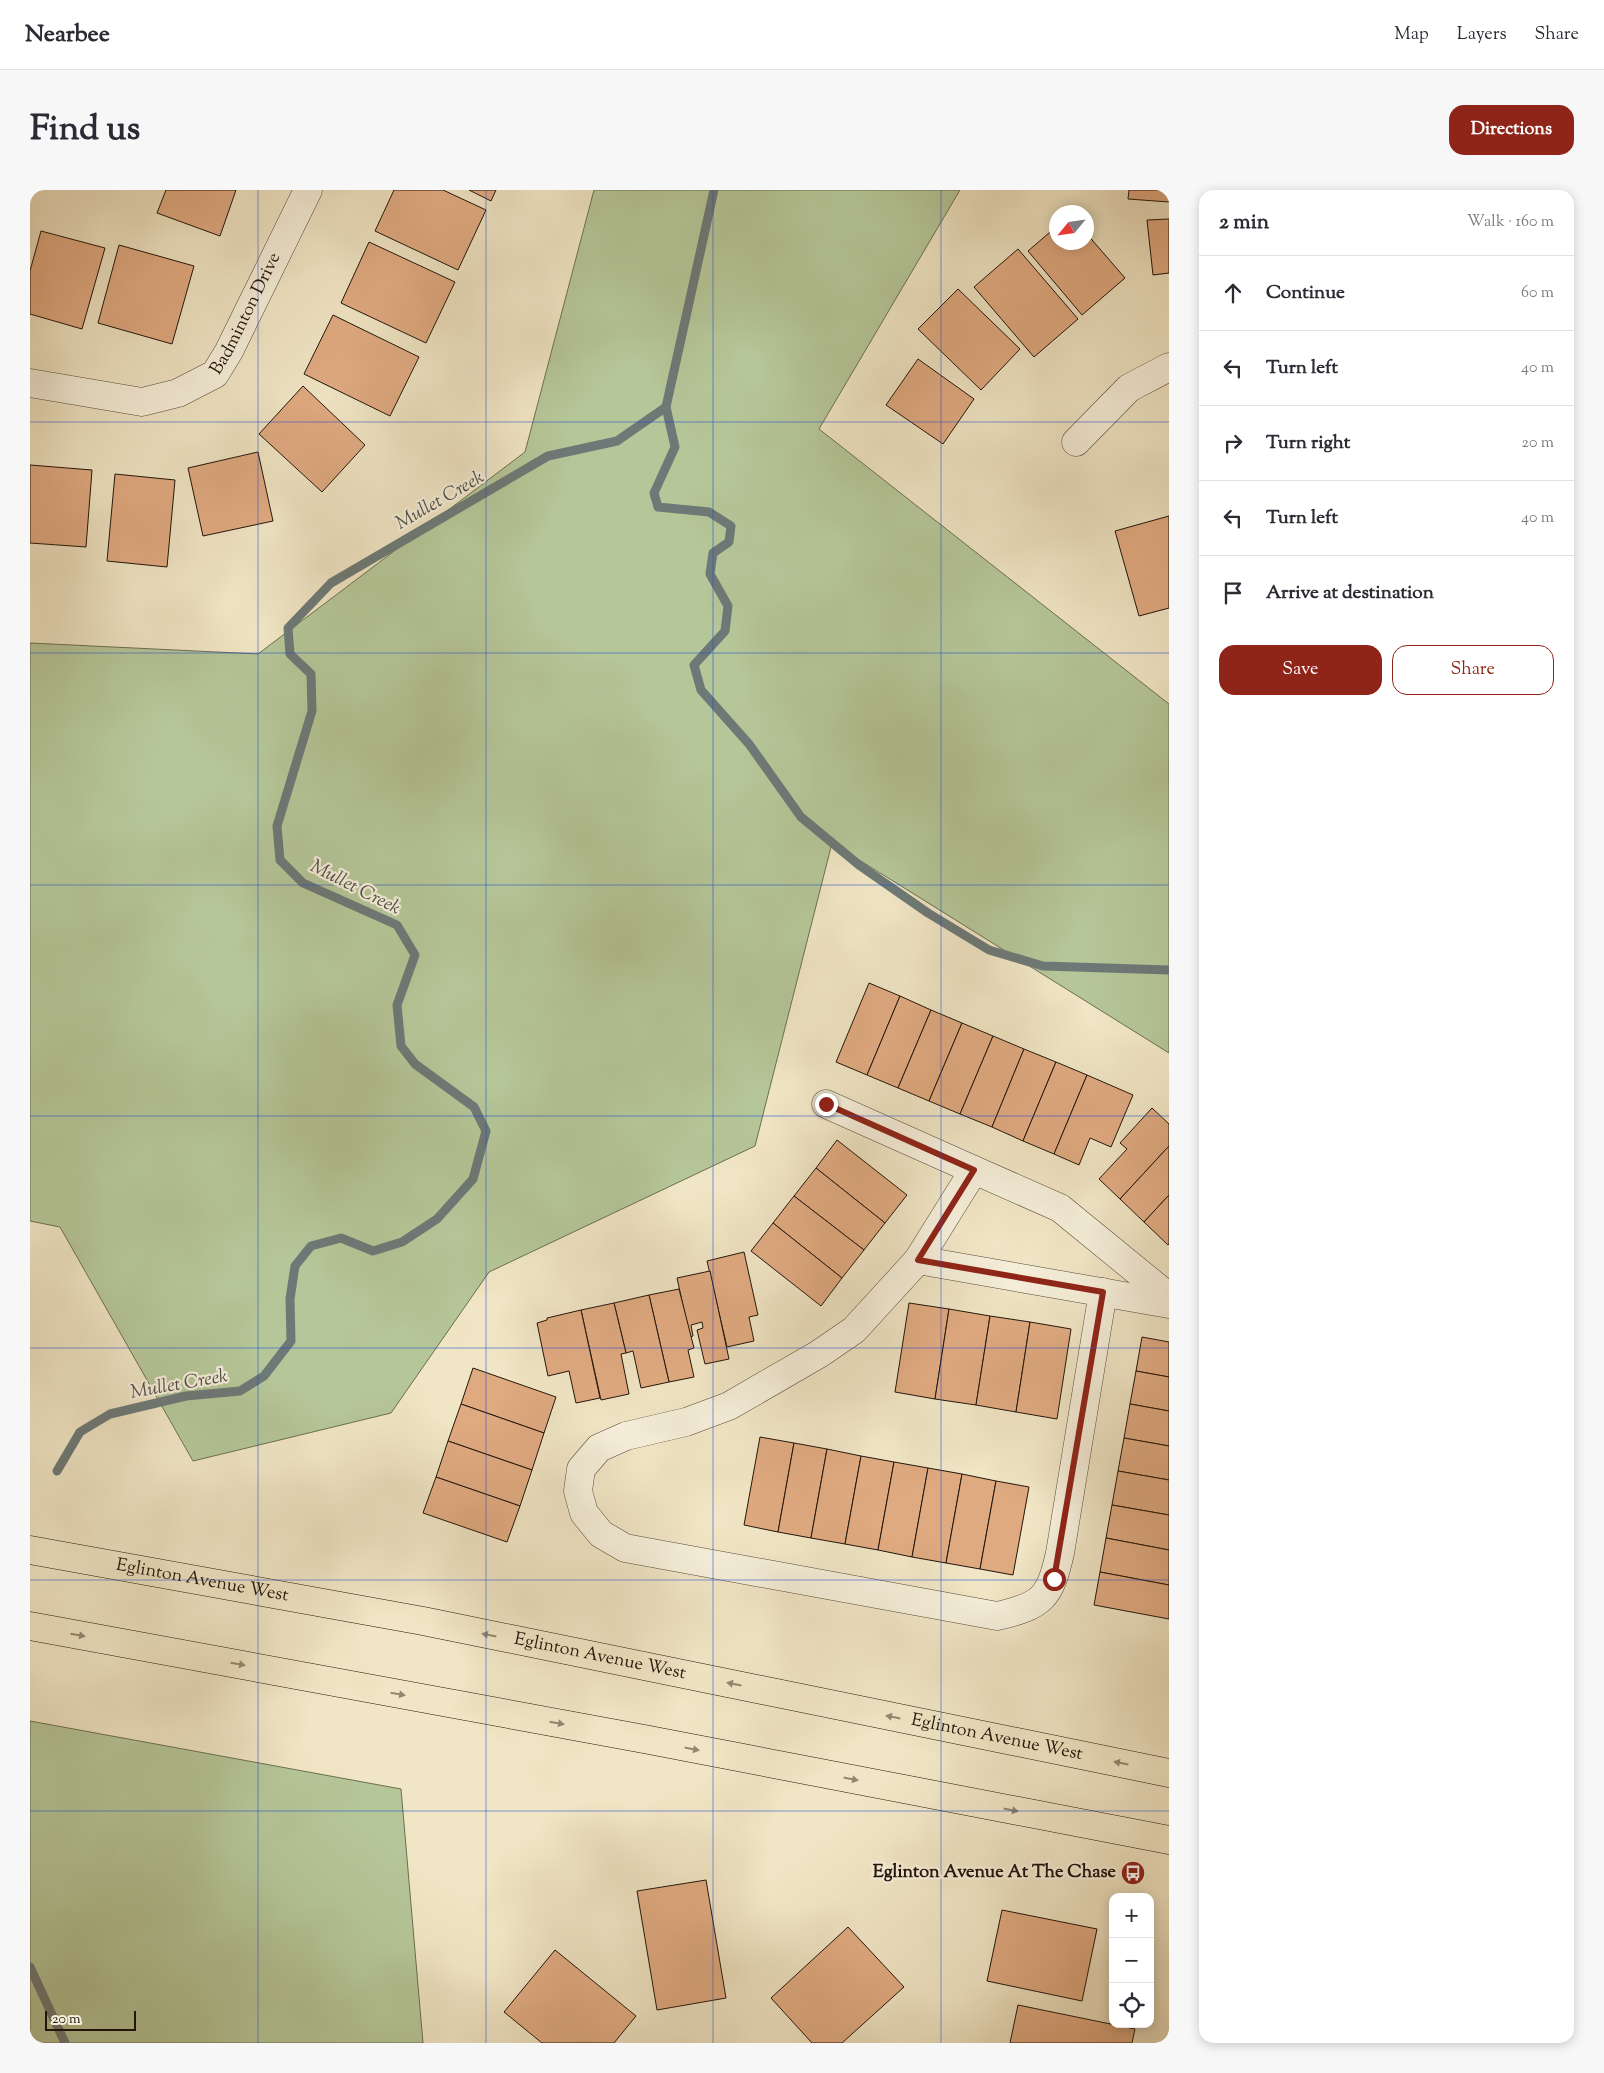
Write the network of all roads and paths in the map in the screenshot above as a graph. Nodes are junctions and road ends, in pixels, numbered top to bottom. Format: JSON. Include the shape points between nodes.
{"nodes":[{"id":1,"x":308,"y":190,"type":"edge"},
{"id":2,"x":1169,"y":367,"type":"edge"},
{"id":3,"x":30,"y":383,"type":"edge"},
{"id":4,"x":1076,"y":442,"type":"dead end"},
{"id":5,"x":826,"y":1104,"type":"dead end"},
{"id":6,"x":974,"y":1170,"type":"junction"},
{"id":7,"x":918,"y":1260,"type":"junction"},
{"id":8,"x":1103,"y":1292,"type":"junction"},
{"id":9,"x":1169,"y":1297,"type":"edge"},
{"id":10,"x":1169,"y":1304,"type":"edge"},
{"id":11,"x":30,"y":1550,"type":"edge"},
{"id":12,"x":30,"y":1626,"type":"edge"},
{"id":13,"x":1169,"y":1773,"type":"edge"},
{"id":14,"x":1169,"y":1840,"type":"edge"}],
"edges":[{"from":1,"to":3,"type":"street","name":"Badminton Drive","via":[[215,374],[178,393],[142,402]]},
{"from":2,"to":4,"type":"street","via":[[1128,388]]},
{"from":5,"to":6,"type":"street"},
{"from":6,"to":7,"type":"street"},
{"from":6,"to":9,"type":"street","via":[[1060,1208]]},
{"from":7,"to":8,"type":"street"},
{"from":7,"to":8,"type":"street","via":[[854,1330],[819,1354],[729,1406],[686,1422],[626,1436],[600,1448],[581,1469],[578,1491],[584,1514],[601,1534],[625,1548],[997,1616],[1018,1612],[1041,1601],[1054,1579]]},
{"from":8,"to":10,"type":"street"},
{"from":13,"to":11,"type":"main road","name":"Eglinton Avenue West","one_way":true,"via":[[423,1621]]},
{"from":12,"to":14,"type":"main road","one_way":true}]}
